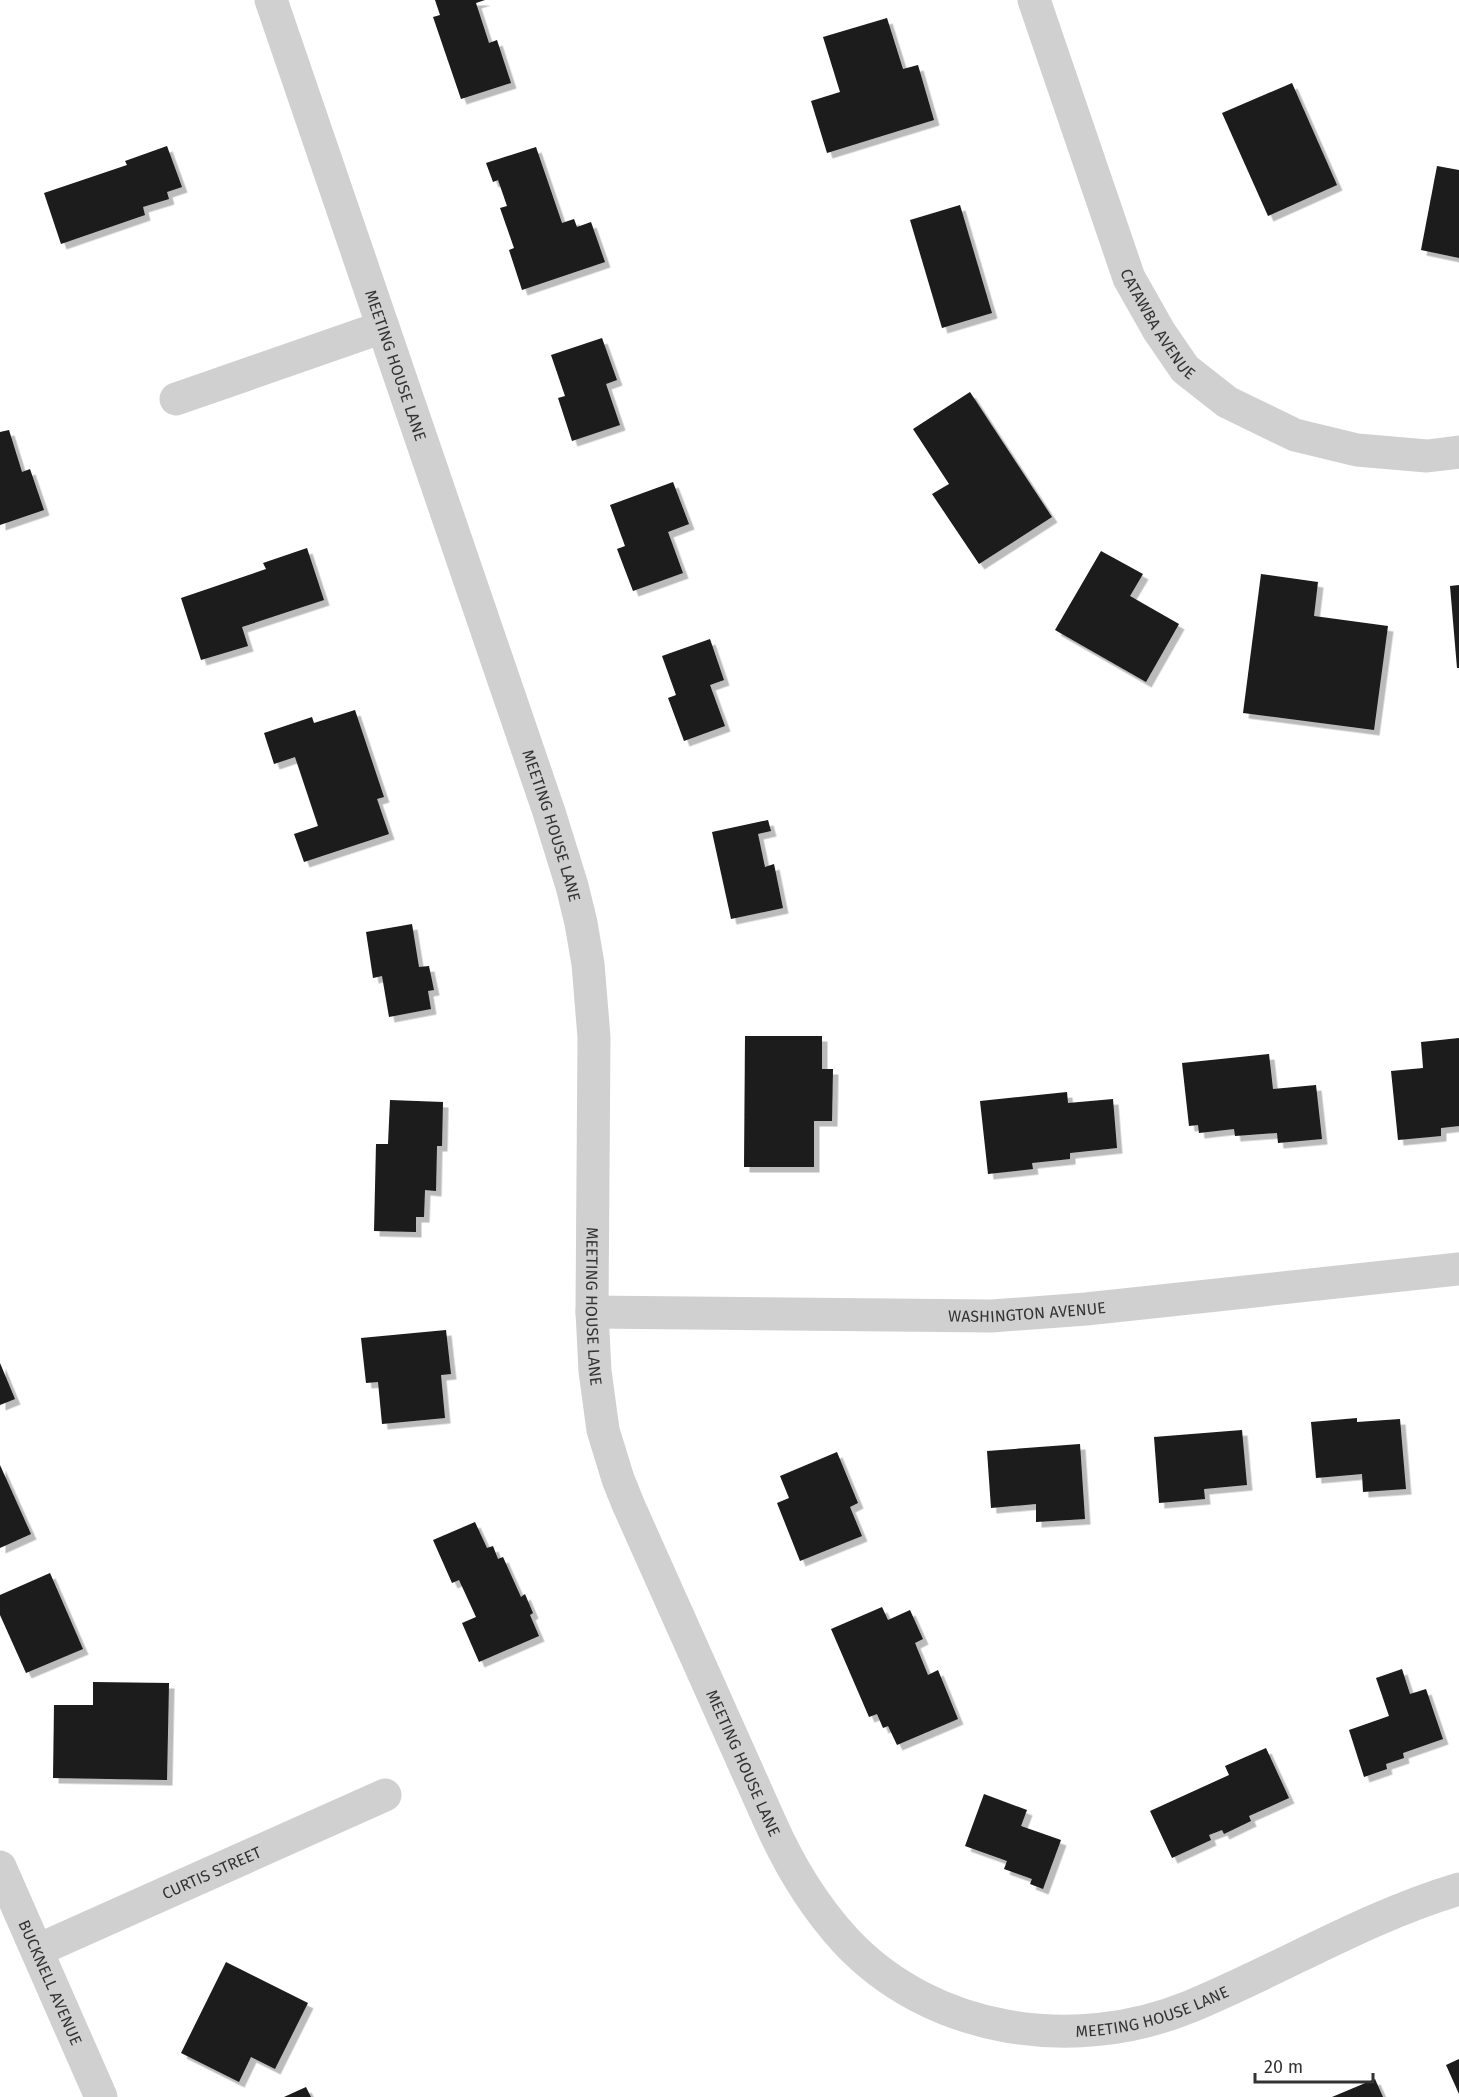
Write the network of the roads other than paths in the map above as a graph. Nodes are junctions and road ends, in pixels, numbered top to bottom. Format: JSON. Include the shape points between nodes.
{"nodes":[{"id":1,"x":271,"y":0,"type":"edge"},
{"id":2,"x":1034,"y":0,"type":"edge"},
{"id":3,"x":383,"y":327,"type":"junction"},
{"id":4,"x":176,"y":399,"type":"dead end"},
{"id":5,"x":1459,"y":452,"type":"edge"},
{"id":6,"x":1459,"y":1269,"type":"edge"},
{"id":7,"x":592,"y":1312,"type":"junction"},
{"id":8,"x":385,"y":1795,"type":"dead end"},
{"id":9,"x":0,"y":1867,"type":"edge"},
{"id":10,"x":1459,"y":1889,"type":"edge"},
{"id":11,"x":38,"y":1950,"type":"junction"},
{"id":12,"x":101,"y":2097,"type":"edge"}],
"edges":[{"from":1,"to":3,"type":"street","name":"MEETING HOUSE LANE"},
{"from":2,"to":5,"type":"street","name":"CATAWBA AVENUE","via":[[1129,278],[1185,369],[1227,402],[1295,435],[1357,450],[1427,456]]},
{"from":3,"to":4,"type":"street"},
{"from":3,"to":7,"type":"street","name":"MEETING HOUSE LANE","via":[[549,812],[581,922],[594,1037]]},
{"from":6,"to":7,"type":"street","name":"WASHINGTON AVENUE","via":[[993,1316]]},
{"from":7,"to":10,"type":"street","name":"MEETING HOUSE LANE","via":[[602,1420],[618,1479],[781,1846],[810,1898],[845,1941],[904,1987],[950,2011],[999,2025],[1055,2031],[1135,2024],[1188,2008],[1376,1921]]},
{"from":8,"to":11,"type":"street","name":"CURTIS STREET"},
{"from":9,"to":11,"type":"street","name":"BUCKNELL AVENUE"},
{"from":11,"to":12,"type":"street","name":"BUCKNELL AVENUE"}]}
